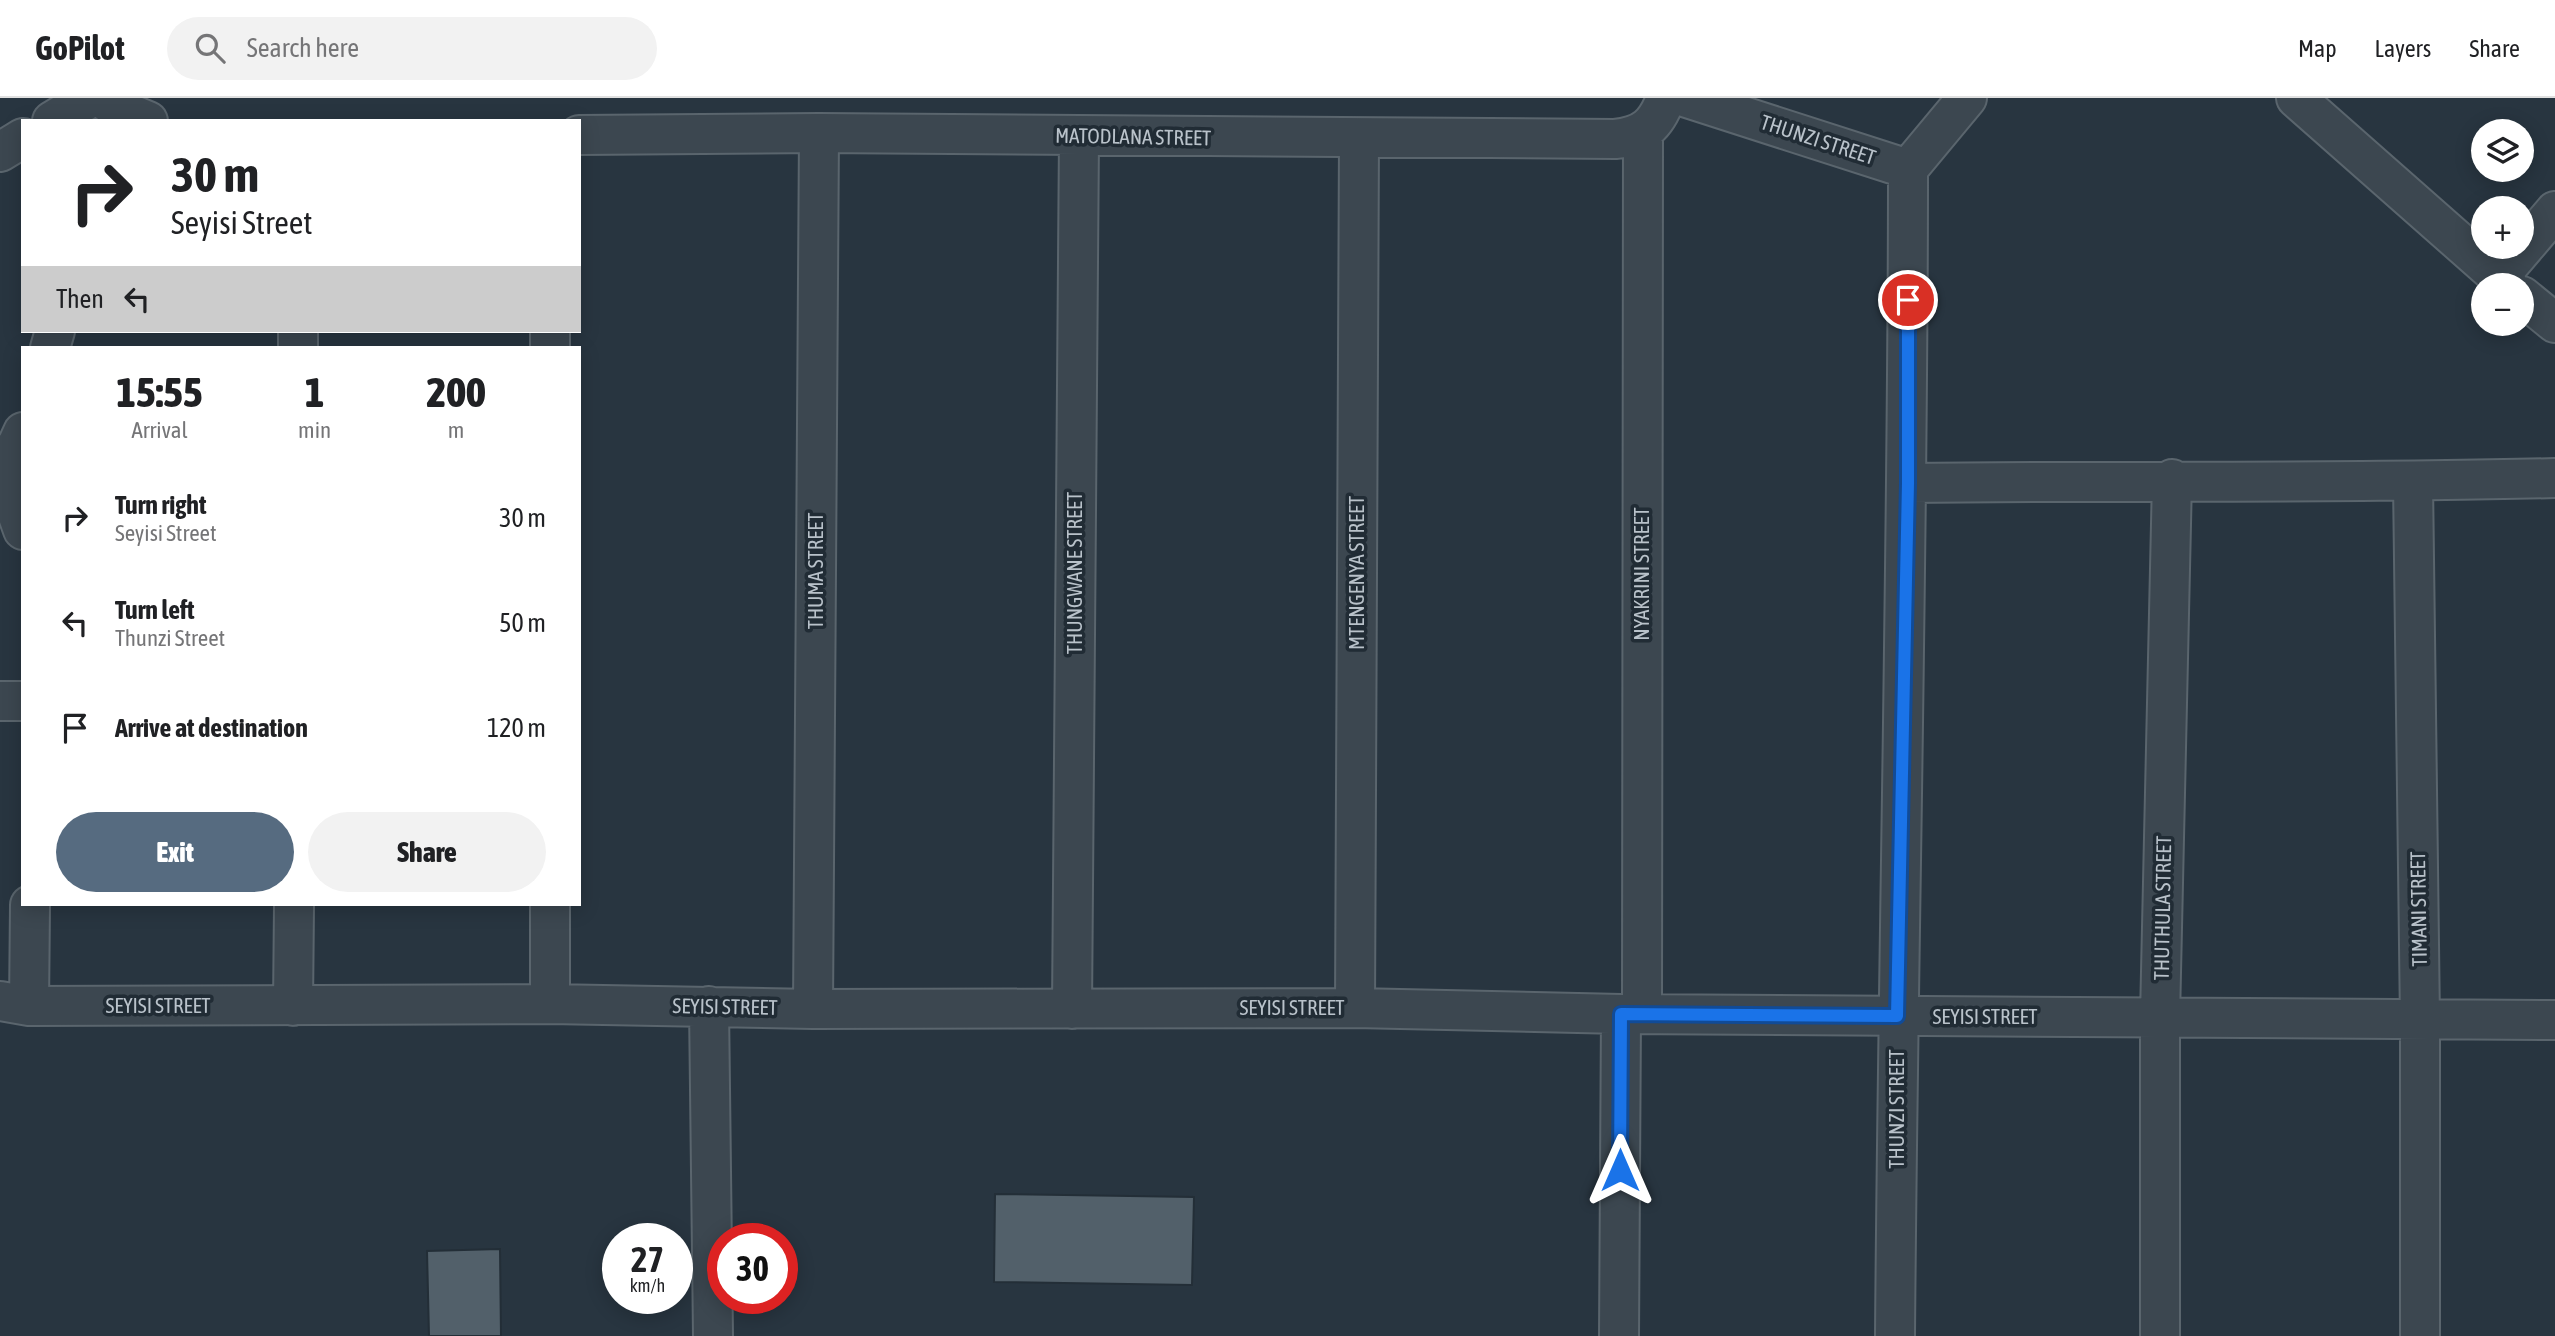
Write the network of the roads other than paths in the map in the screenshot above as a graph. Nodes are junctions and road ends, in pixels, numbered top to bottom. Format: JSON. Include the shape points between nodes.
{"nodes":[{"id":1,"x":90,"y":98,"type":"edge"},
{"id":2,"x":102,"y":98,"type":"edge"},
{"id":3,"x":1667,"y":98,"type":"edge"},
{"id":4,"x":1687,"y":98,"type":"edge"},
{"id":5,"x":1967,"y":98,"type":"edge"},
{"id":6,"x":2303,"y":100,"type":"edge"},
{"id":7,"x":55,"y":119,"type":"edge"},
{"id":8,"x":142,"y":119,"type":"edge"},
{"id":9,"x":819,"y":133,"type":"junction"},
{"id":10,"x":1643,"y":134,"type":"junction"},
{"id":11,"x":581,"y":135,"type":"edge"},
{"id":12,"x":1079,"y":137,"type":"junction"},
{"id":13,"x":21,"y":139,"type":"edge"},
{"id":14,"x":1359,"y":139,"type":"junction"},
{"id":15,"x":0,"y":152,"type":"edge"},
{"id":16,"x":1908,"y":169,"type":"junction"},
{"id":17,"x":2555,"y":211,"type":"edge"},
{"id":18,"x":2495,"y":273,"type":"edge"},
{"id":19,"x":2517,"y":273,"type":"edge"},
{"id":20,"x":2534,"y":306,"type":"edge"},
{"id":21,"x":2555,"y":323,"type":"edge"},
{"id":22,"x":21,"y":436,"type":"edge"},
{"id":23,"x":0,"y":466,"type":"edge"},
{"id":24,"x":2555,"y":478,"type":"edge"},
{"id":25,"x":2172,"y":479,"type":"junction"},
{"id":26,"x":2413,"y":482,"type":"junction"},
{"id":27,"x":1908,"y":483,"type":"junction"},
{"id":28,"x":21,"y":524,"type":"edge"},
{"id":29,"x":0,"y":701,"type":"edge"},
{"id":30,"x":21,"y":701,"type":"edge"},
{"id":31,"x":30,"y":906,"type":"edge"},
{"id":32,"x":294,"y":906,"type":"edge"},
{"id":33,"x":550,"y":906,"type":"edge"},
{"id":34,"x":550,"y":1004,"type":"junction"},
{"id":35,"x":293,"y":1006,"type":"junction"},
{"id":36,"x":709,"y":1006,"type":"junction"},
{"id":37,"x":1355,"y":1008,"type":"junction"},
{"id":38,"x":10,"y":1009,"type":"edge"},
{"id":39,"x":813,"y":1009,"type":"junction"},
{"id":40,"x":1072,"y":1009,"type":"junction"},
{"id":41,"x":1631,"y":1013,"type":"junction"},
{"id":42,"x":1897,"y":1016,"type":"junction"},
{"id":43,"x":2160,"y":1017,"type":"junction"},
{"id":44,"x":2555,"y":1020,"type":"edge"},
{"id":45,"x":2420,"y":1021,"type":"junction"},
{"id":46,"x":713,"y":1336,"type":"edge"},
{"id":47,"x":1619,"y":1336,"type":"edge"},
{"id":48,"x":1895,"y":1336,"type":"edge"},
{"id":49,"x":2160,"y":1336,"type":"edge"},
{"id":50,"x":2420,"y":1336,"type":"edge"}],
"edges":[{"from":1,"to":7,"type":"street"},
{"from":2,"to":8,"type":"street"},
{"from":3,"to":10,"type":"street"},
{"from":4,"to":16,"type":"street","name":"THUNZI STREET"},
{"from":5,"to":16,"type":"street"},
{"from":6,"to":18,"type":"street"},
{"from":9,"to":11,"type":"street","name":"MATODLANA STREET"},
{"from":9,"to":12,"type":"street","name":"MATODLANA STREET"},
{"from":9,"to":39,"type":"street","name":"THUMA STREET"},
{"from":10,"to":14,"type":"street","name":"MATODLANA STREET","via":[[1615,139]]},
{"from":10,"to":41,"type":"street","name":"NYAKRINI STREET"},
{"from":12,"to":14,"type":"street","name":"MATODLANA STREET"},
{"from":12,"to":40,"type":"street","name":"THUNGWANE STREET"},
{"from":13,"to":15,"type":"street"},
{"from":14,"to":37,"type":"street","name":"MTENGENYA STREET"},
{"from":16,"to":27,"type":"street","name":"THUNZI STREET"},
{"from":17,"to":19,"type":"street"},
{"from":20,"to":21,"type":"street"},
{"from":22,"to":23,"type":"street"},
{"from":23,"to":28,"type":"street"},
{"from":24,"to":26,"type":"street"},
{"from":25,"to":26,"type":"street"},
{"from":25,"to":27,"type":"street"},
{"from":25,"to":43,"type":"street","name":"THUTHULA STREET"},
{"from":26,"to":45,"type":"street","name":"TIMANI STREET"},
{"from":27,"to":42,"type":"street","name":"THUNZI STREET"},
{"from":29,"to":30,"type":"street"},
{"from":31,"to":38,"type":"street"},
{"from":32,"to":35,"type":"street"},
{"from":33,"to":34,"type":"street"},
{"from":34,"to":35,"type":"street","name":"SEYISI STREET"},
{"from":34,"to":36,"type":"street","name":"SEYISI STREET"},
{"from":35,"to":38,"type":"street","name":"SEYISI STREET"},
{"from":36,"to":39,"type":"street","name":"SEYISI STREET"},
{"from":36,"to":46,"type":"street"},
{"from":37,"to":40,"type":"street","name":"SEYISI STREET"},
{"from":37,"to":41,"type":"street","name":"SEYISI STREET"},
{"from":39,"to":40,"type":"street","name":"SEYISI STREET"},
{"from":41,"to":42,"type":"street","name":"SEYISI STREET"},
{"from":41,"to":47,"type":"street","name":"NYAKRINI STREET"},
{"from":42,"to":43,"type":"street","name":"SEYISI STREET"},
{"from":42,"to":48,"type":"street","name":"THUNZI STREET"},
{"from":43,"to":45,"type":"street","name":"SEYISI STREET"},
{"from":43,"to":49,"type":"street","name":"THUTHULA STREET"},
{"from":44,"to":45,"type":"street","name":"SEYISI STREET"},
{"from":45,"to":50,"type":"street","name":"TIMANI STREET"}]}
